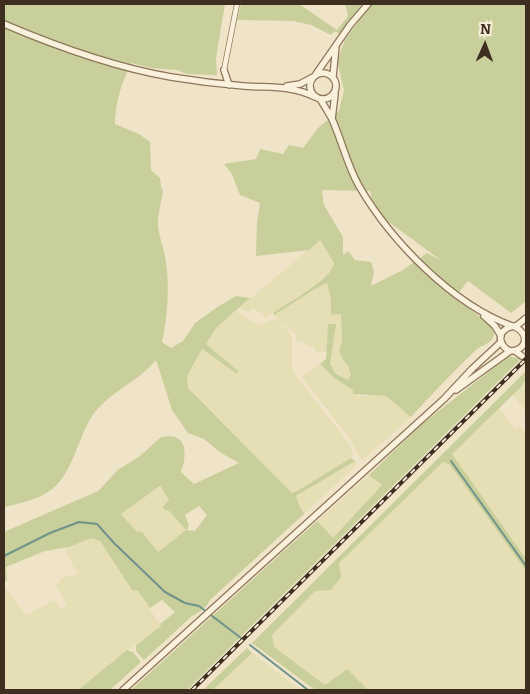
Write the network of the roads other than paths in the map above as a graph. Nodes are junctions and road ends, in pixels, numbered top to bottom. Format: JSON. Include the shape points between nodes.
{"nodes":[{"id":1,"x":237,"y":4,"type":"edge"},
{"id":2,"x":368,"y":4,"type":"edge"},
{"id":3,"x":4,"y":24,"type":"edge"},
{"id":4,"x":336,"y":46,"type":"junction"},
{"id":5,"x":224,"y":70,"type":"junction"},
{"id":6,"x":314,"y":76,"type":"junction"},
{"id":7,"x":333,"y":76,"type":"junction"},
{"id":8,"x":217,"y":84,"type":"junction"},
{"id":9,"x":229,"y":85,"type":"junction"},
{"id":10,"x":284,"y":87,"type":"junction"},
{"id":11,"x":335,"y":93,"type":"junction"},
{"id":12,"x":317,"y":98,"type":"junction"},
{"id":13,"x":332,"y":119,"type":"junction"},
{"id":14,"x":477,"y":309,"type":"junction"},
{"id":15,"x":526,"y":318,"type":"edge"},
{"id":16,"x":514,"y":327,"type":"junction"},
{"id":17,"x":526,"y":338,"type":"edge"},
{"id":18,"x":501,"y":339,"type":"junction"},
{"id":19,"x":512,"y":351,"type":"junction"},
{"id":20,"x":522,"y":356,"type":"dead end"},
{"id":21,"x":444,"y":399,"type":"junction"},
{"id":22,"x":123,"y":690,"type":"edge"}],
"edges":[{"from":1,"to":5,"type":"street"},
{"from":2,"to":4,"type":"street"},
{"from":3,"to":8,"type":"street","via":[[99,60]]},
{"from":4,"to":6,"type":"street"},
{"from":4,"to":7,"type":"street"},
{"from":5,"to":8,"type":"street"},
{"from":5,"to":9,"type":"street"},
{"from":6,"to":7,"type":"street","via":[[324,72]]},
{"from":6,"to":10,"type":"street","via":[[300,84]]},
{"from":6,"to":12,"type":"street","via":[[310,90]]},
{"from":7,"to":11,"type":"street","via":[[337,84]]},
{"from":8,"to":9,"type":"street"},
{"from":9,"to":10,"type":"street"},
{"from":10,"to":12,"type":"street"},
{"from":11,"to":12,"type":"street","via":[[328,98]]},
{"from":11,"to":13,"type":"street"},
{"from":12,"to":13,"type":"street"},
{"from":13,"to":14,"type":"street","via":[[359,185],[375,212],[429,272]]},
{"from":14,"to":16,"type":"street"},
{"from":14,"to":18,"type":"street","via":[[495,326]]},
{"from":15,"to":16,"type":"street"},
{"from":16,"to":17,"type":"street","via":[[521,330]]},
{"from":16,"to":18,"type":"street","via":[[503,331]]},
{"from":17,"to":19,"type":"street","via":[[521,348]]},
{"from":18,"to":19,"type":"street","via":[[504,348]]},
{"from":18,"to":21,"type":"street"},
{"from":19,"to":20,"type":"street"},
{"from":19,"to":21,"type":"street"},
{"from":21,"to":22,"type":"street"}]}
